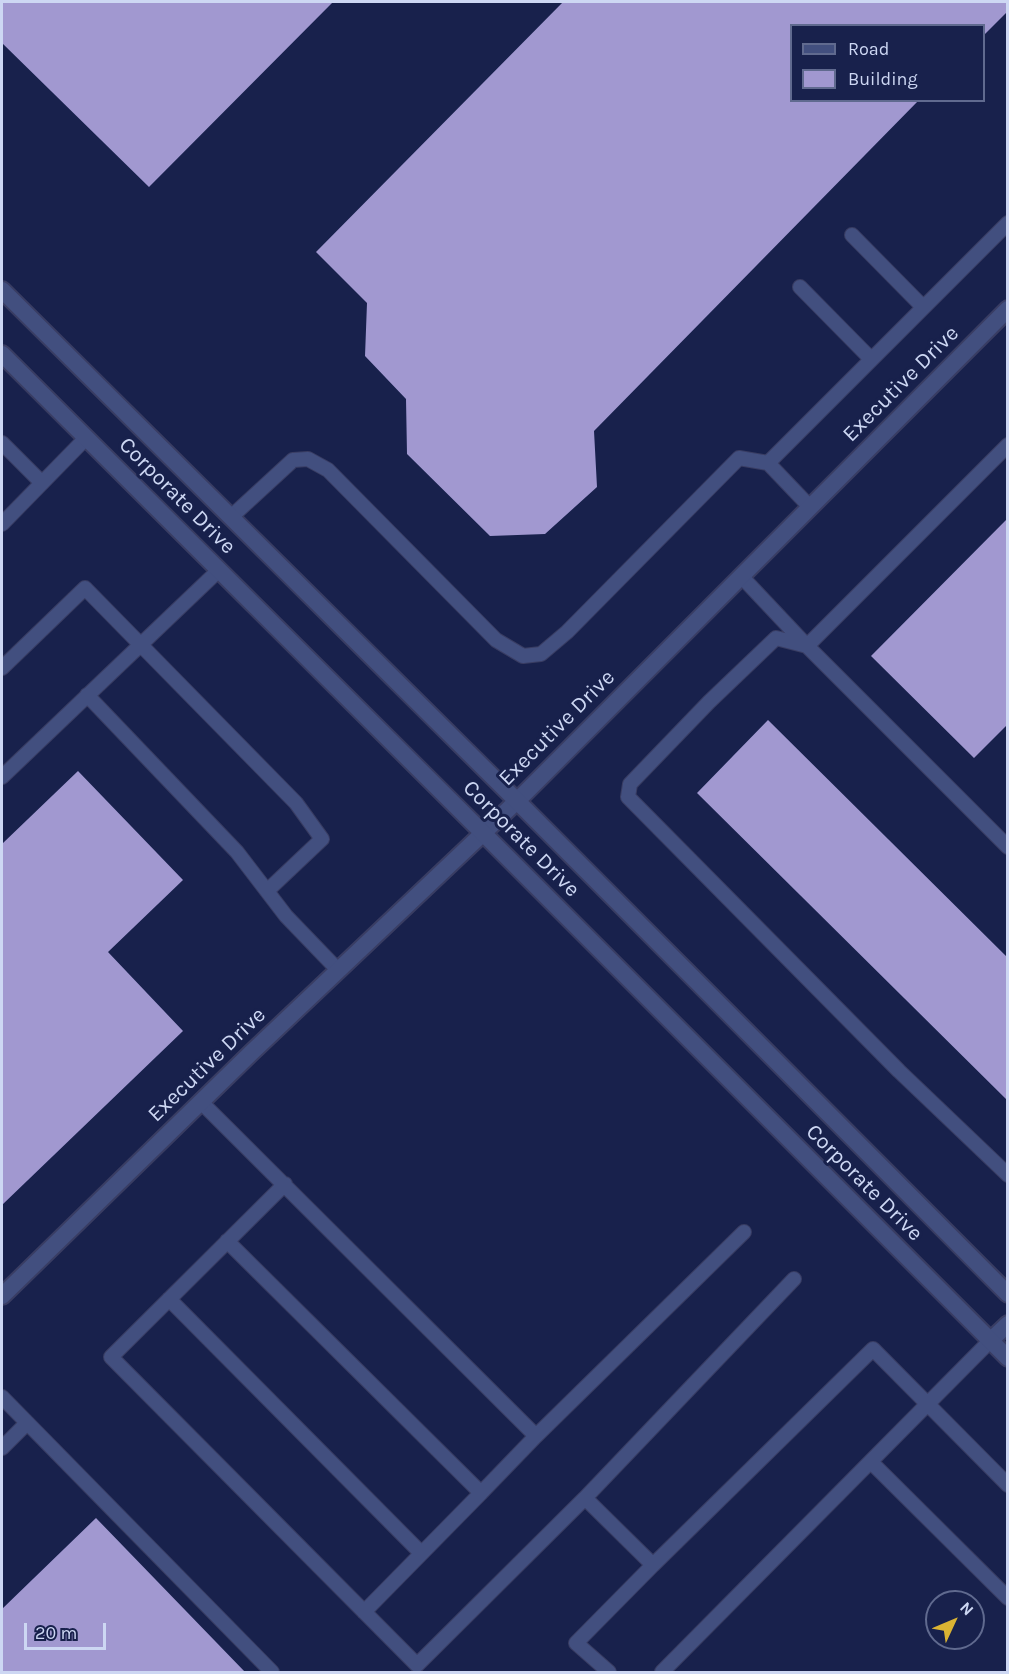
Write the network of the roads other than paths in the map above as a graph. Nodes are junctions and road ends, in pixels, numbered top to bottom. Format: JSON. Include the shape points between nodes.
{"nodes":[{"id":1,"x":1008,"y":223,"type":"edge"},
{"id":2,"x":852,"y":235,"type":"dead end"},
{"id":3,"x":800,"y":287,"type":"dead end"},
{"id":4,"x":2,"y":290,"type":"edge"},
{"id":5,"x":923,"y":307,"type":"junction"},
{"id":6,"x":1008,"y":309,"type":"edge"},
{"id":7,"x":2,"y":354,"type":"edge"},
{"id":8,"x":871,"y":359,"type":"junction"},
{"id":9,"x":86,"y":438,"type":"junction"},
{"id":10,"x":2,"y":443,"type":"edge"},
{"id":11,"x":1008,"y":445,"type":"edge"},
{"id":12,"x":768,"y":463,"type":"junction"},
{"id":13,"x":42,"y":483,"type":"junction"},
{"id":14,"x":810,"y":507,"type":"junction"},
{"id":15,"x":231,"y":517,"type":"junction"},
{"id":16,"x":2,"y":524,"type":"edge"},
{"id":17,"x":219,"y":570,"type":"junction"},
{"id":18,"x":741,"y":576,"type":"junction"},
{"id":19,"x":141,"y":645,"type":"junction"},
{"id":20,"x":807,"y":646,"type":"junction"},
{"id":21,"x":2,"y":668,"type":"edge"},
{"id":22,"x":87,"y":695,"type":"junction"},
{"id":23,"x":2,"y":777,"type":"edge"},
{"id":24,"x":517,"y":801,"type":"junction"},
{"id":25,"x":483,"y":833,"type":"junction"},
{"id":26,"x":1008,"y":848,"type":"edge"},
{"id":27,"x":267,"y":891,"type":"junction"},
{"id":28,"x":339,"y":970,"type":"junction"},
{"id":29,"x":201,"y":1102,"type":"junction"},
{"id":30,"x":1008,"y":1175,"type":"edge"},
{"id":31,"x":285,"y":1184,"type":"junction"},
{"id":32,"x":744,"y":1232,"type":"dead end"},
{"id":33,"x":227,"y":1241,"type":"junction"},
{"id":34,"x":794,"y":1279,"type":"dead end"},
{"id":35,"x":1008,"y":1294,"type":"edge"},
{"id":36,"x":2,"y":1296,"type":"edge"},
{"id":37,"x":169,"y":1299,"type":"junction"},
{"id":38,"x":1008,"y":1324,"type":"edge"},
{"id":39,"x":990,"y":1341,"type":"junction"},
{"id":40,"x":1008,"y":1358,"type":"edge"},
{"id":41,"x":2,"y":1397,"type":"edge"},
{"id":42,"x":927,"y":1405,"type":"junction"},
{"id":43,"x":27,"y":1423,"type":"junction"},
{"id":44,"x":536,"y":1436,"type":"junction"},
{"id":45,"x":2,"y":1448,"type":"edge"},
{"id":46,"x":871,"y":1462,"type":"junction"},
{"id":47,"x":1008,"y":1485,"type":"edge"},
{"id":48,"x":481,"y":1493,"type":"junction"},
{"id":49,"x":585,"y":1498,"type":"junction"},
{"id":50,"x":422,"y":1553,"type":"junction"},
{"id":51,"x":653,"y":1565,"type":"junction"},
{"id":52,"x":1008,"y":1598,"type":"edge"},
{"id":53,"x":364,"y":1612,"type":"junction"},
{"id":54,"x":272,"y":1672,"type":"edge"},
{"id":55,"x":609,"y":1672,"type":"edge"},
{"id":56,"x":662,"y":1672,"type":"edge"}],
"edges":[{"from":1,"to":5,"type":"lane"},
{"from":2,"to":5,"type":"lane"},
{"from":3,"to":8,"type":"lane"},
{"from":4,"to":15,"type":"street","name":"Corporate Drive"},
{"from":5,"to":8,"type":"lane"},
{"from":6,"to":14,"type":"street","name":"Executive Drive"},
{"from":7,"to":9,"type":"street","name":"Corporate Drive"},
{"from":8,"to":12,"type":"lane"},
{"from":9,"to":13,"type":"lane"},
{"from":9,"to":17,"type":"street","name":"Corporate Drive"},
{"from":10,"to":13,"type":"lane"},
{"from":11,"to":20,"type":"lane"},
{"from":12,"to":14,"type":"lane"},
{"from":12,"to":15,"type":"lane","via":[[739,458],[567,632],[541,654],[523,656],[496,640],[328,470],[308,459],[293,460]]},
{"from":13,"to":16,"type":"lane"},
{"from":14,"to":18,"type":"street","name":"Executive Drive"},
{"from":15,"to":24,"type":"street","name":"Corporate Drive"},
{"from":17,"to":19,"type":"lane"},
{"from":17,"to":25,"type":"street","name":"Corporate Drive"},
{"from":18,"to":20,"type":"lane"},
{"from":18,"to":24,"type":"street","name":"Executive Drive"},
{"from":19,"to":21,"type":"lane","via":[[85,588]]},
{"from":19,"to":22,"type":"lane"},
{"from":19,"to":27,"type":"lane","via":[[296,803],[322,839]]},
{"from":20,"to":26,"type":"lane"},
{"from":20,"to":30,"type":"lane","via":[[776,638],[630,784],[628,797],[899,1071]]},
{"from":22,"to":23,"type":"lane"},
{"from":22,"to":27,"type":"lane","via":[[237,852]]},
{"from":24,"to":25,"type":"street","name":"Executive Drive"},
{"from":24,"to":35,"type":"street","name":"Corporate Drive"},
{"from":25,"to":28,"type":"street","name":"Executive Drive"},
{"from":25,"to":39,"type":"street","name":"Corporate Drive"},
{"from":27,"to":28,"type":"lane"},
{"from":28,"to":29,"type":"street","name":"Executive Drive"},
{"from":29,"to":31,"type":"lane"},
{"from":29,"to":36,"type":"street","name":"Executive Drive"},
{"from":31,"to":33,"type":"lane"},
{"from":31,"to":44,"type":"lane"},
{"from":32,"to":44,"type":"lane"},
{"from":33,"to":37,"type":"lane"},
{"from":33,"to":48,"type":"lane"},
{"from":34,"to":49,"type":"lane"},
{"from":37,"to":50,"type":"lane"},
{"from":37,"to":53,"type":"lane","via":[[111,1357]]},
{"from":38,"to":39,"type":"street"},
{"from":39,"to":40,"type":"street","name":"Corporate Drive"},
{"from":39,"to":42,"type":"lane"},
{"from":41,"to":43,"type":"lane"},
{"from":42,"to":46,"type":"lane"},
{"from":42,"to":47,"type":"lane"},
{"from":42,"to":51,"type":"lane","via":[[873,1349]]},
{"from":43,"to":45,"type":"lane"},
{"from":43,"to":54,"type":"lane"},
{"from":44,"to":48,"type":"lane"},
{"from":46,"to":52,"type":"lane"},
{"from":46,"to":56,"type":"lane"},
{"from":48,"to":50,"type":"lane"},
{"from":49,"to":51,"type":"lane"},
{"from":49,"to":53,"type":"lane","via":[[417,1665]]},
{"from":50,"to":53,"type":"lane"},
{"from":51,"to":55,"type":"lane","via":[[576,1643]]}]}
